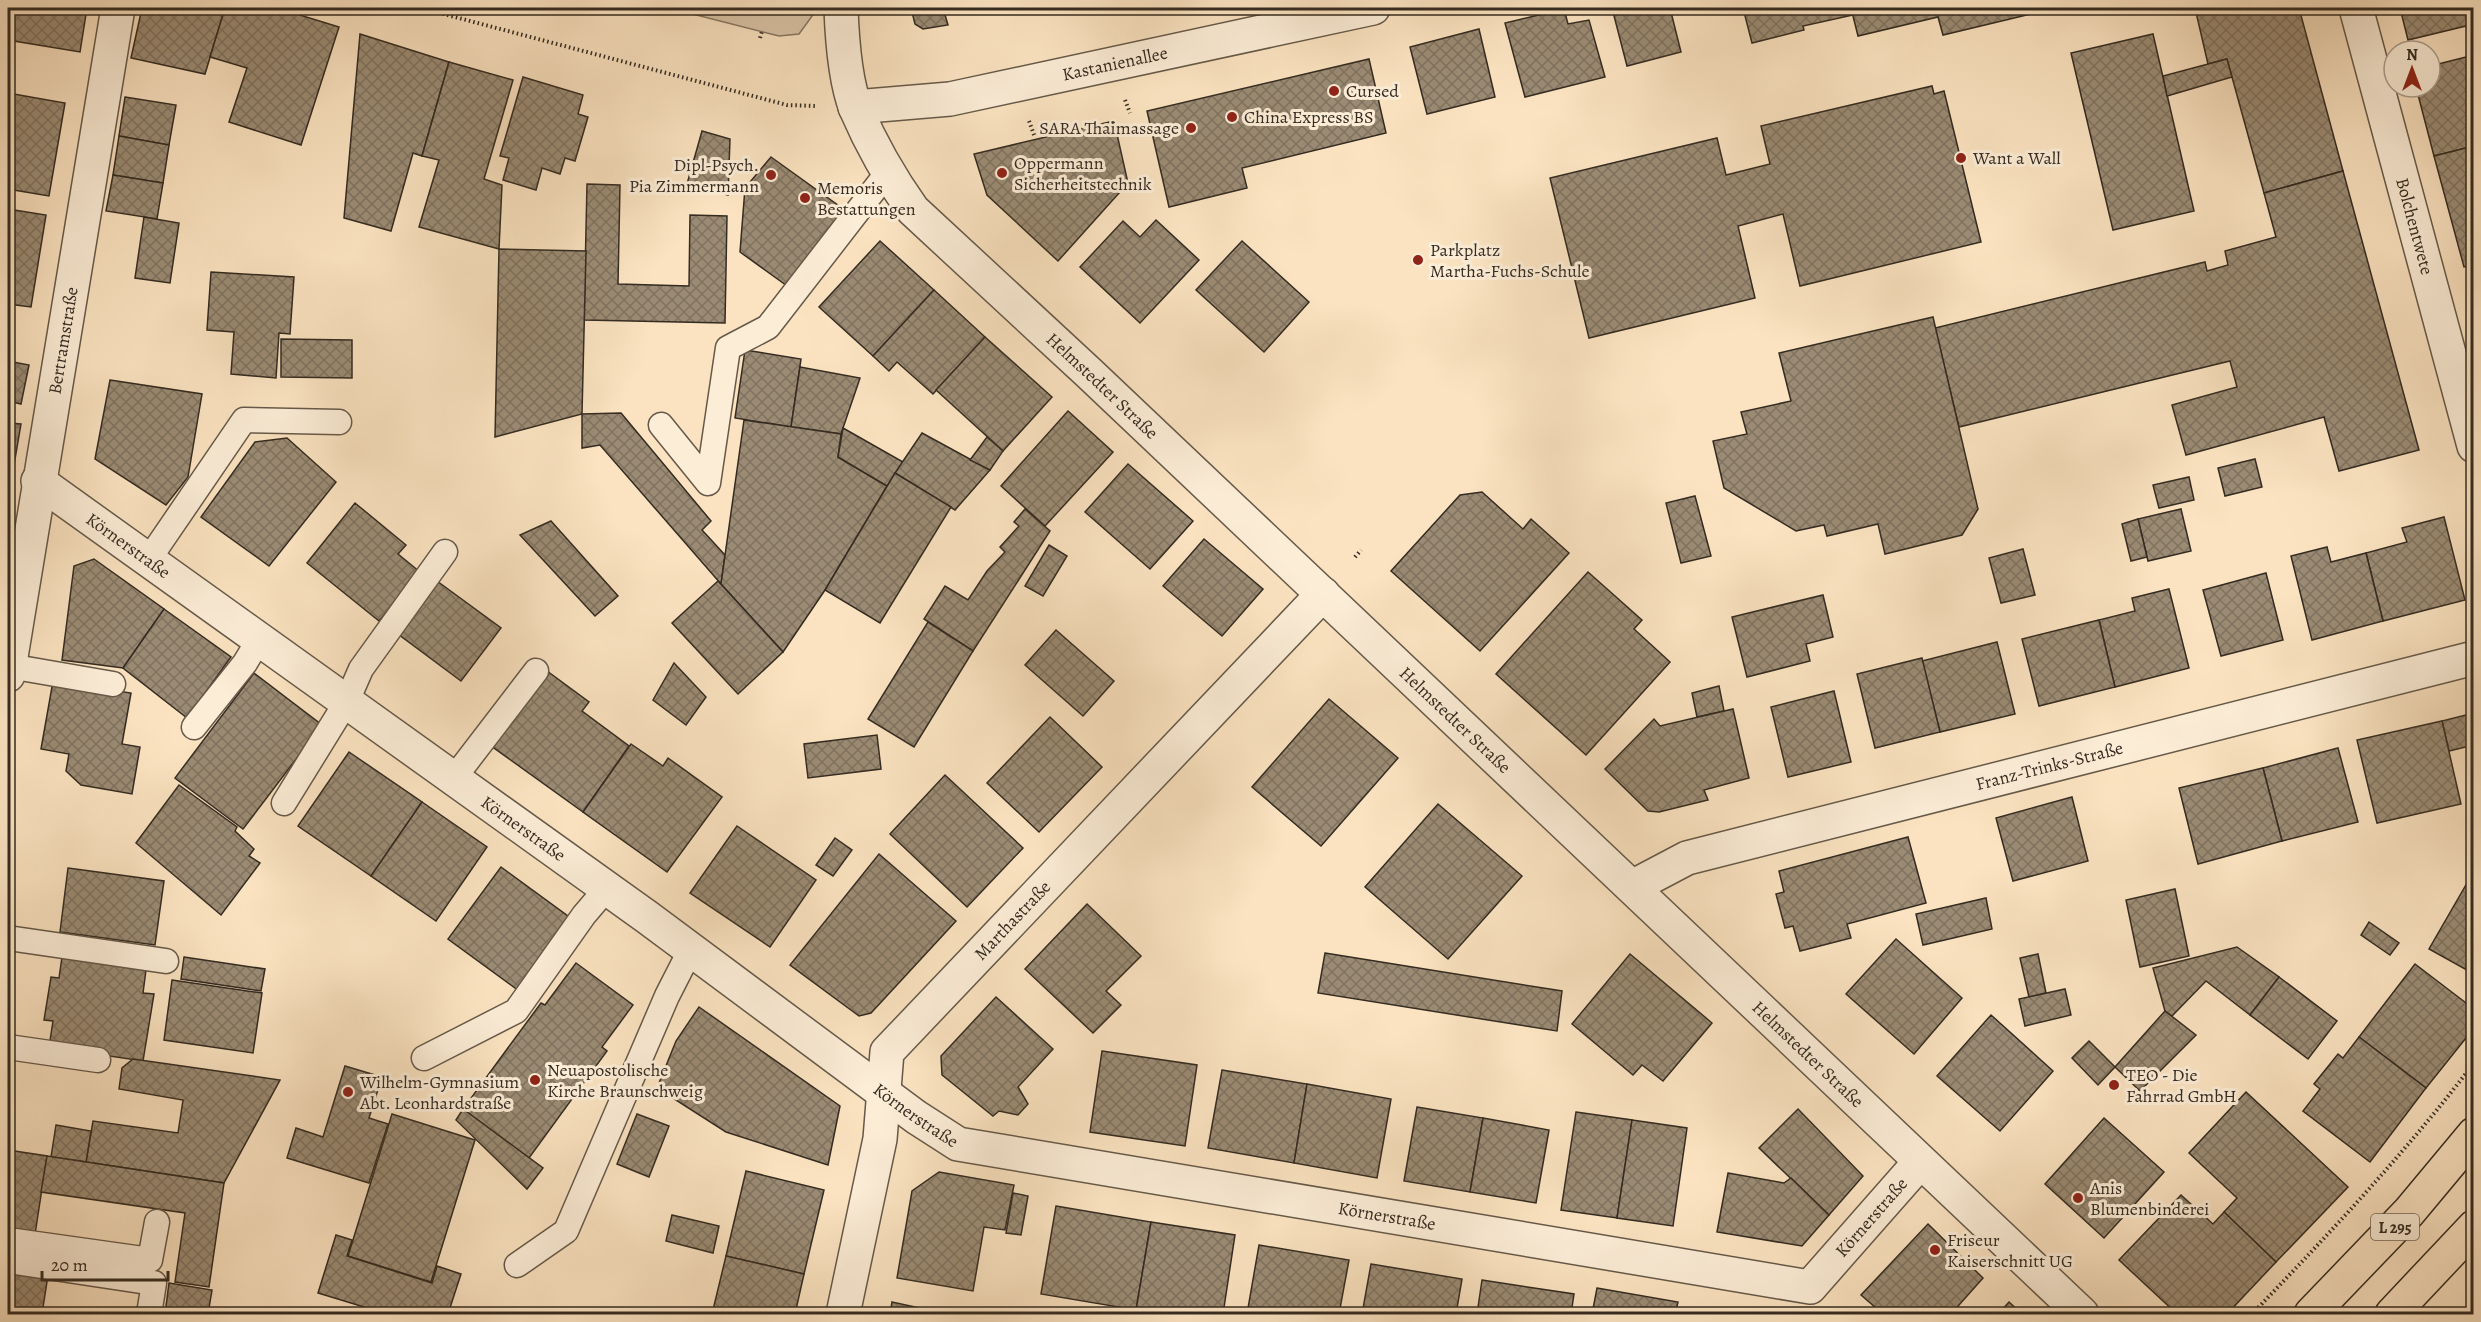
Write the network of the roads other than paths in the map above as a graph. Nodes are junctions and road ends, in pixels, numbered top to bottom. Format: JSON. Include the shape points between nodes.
{"nodes":[{"id":1,"x":118,"y":8,"type":"edge"},
{"id":2,"x":841,"y":8,"type":"edge"},
{"id":3,"x":1373,"y":8,"type":"edge"},
{"id":4,"x":2355,"y":8,"type":"edge"},
{"id":5,"x":855,"y":107,"type":"junction"},
{"id":6,"x":888,"y":172,"type":"junction"},
{"id":7,"x":339,"y":422,"type":"dead end"},
{"id":8,"x":661,"y":425,"type":"dead end"},
{"id":9,"x":2474,"y":446,"type":"edge"},
{"id":10,"x":38,"y":481,"type":"junction"},
{"id":11,"x":445,"y":552,"type":"dead end"},
{"id":12,"x":149,"y":559,"type":"junction"},
{"id":13,"x":1323,"y":594,"type":"junction"},
{"id":14,"x":13,"y":604,"type":"edge"},
{"id":15,"x":260,"y":638,"type":"junction"},
{"id":16,"x":2474,"y":658,"type":"edge"},
{"id":17,"x":8,"y":670,"type":"edge"},
{"id":18,"x":536,"y":671,"type":"dead end"},
{"id":19,"x":112,"y":684,"type":"dead end"},
{"id":20,"x":347,"y":701,"type":"junction"},
{"id":21,"x":194,"y":728,"type":"dead end"},
{"id":22,"x":454,"y":778,"type":"junction"},
{"id":23,"x":284,"y":803,"type":"dead end"},
{"id":24,"x":1632,"y":887,"type":"junction"},
{"id":25,"x":607,"y":888,"type":"junction"},
{"id":26,"x":8,"y":938,"type":"edge"},
{"id":27,"x":691,"y":949,"type":"junction"},
{"id":28,"x":166,"y":961,"type":"dead end"},
{"id":29,"x":8,"y":1047,"type":"edge"},
{"id":30,"x":424,"y":1058,"type":"dead end"},
{"id":31,"x":98,"y":1060,"type":"dead end"},
{"id":32,"x":884,"y":1093,"type":"junction"},
{"id":33,"x":2474,"y":1134,"type":"edge"},
{"id":34,"x":1920,"y":1162,"type":"junction"},
{"id":35,"x":157,"y":1222,"type":"dead end"},
{"id":36,"x":2474,"y":1227,"type":"edge"},
{"id":37,"x":8,"y":1240,"type":"edge"},
{"id":38,"x":8,"y":1261,"type":"edge"},
{"id":39,"x":517,"y":1265,"type":"dead end"},
{"id":40,"x":149,"y":1314,"type":"edge"},
{"id":41,"x":843,"y":1314,"type":"edge"},
{"id":42,"x":2082,"y":1314,"type":"edge"},
{"id":43,"x":2311,"y":1314,"type":"edge"},
{"id":44,"x":2392,"y":1314,"type":"edge"}],
"edges":[{"from":1,"to":10,"type":"street","name":"Bertramstraße"},
{"from":2,"to":5,"type":"street","name":"Helmstedter Straße","via":[[843,49]]},
{"from":3,"to":5,"type":"street","name":"Kastanienallee","via":[[950,99]]},
{"from":4,"to":9,"type":"street","name":"Bolchentwete"},
{"from":5,"to":6,"type":"street","name":"Helmstedter Straße"},
{"from":6,"to":8,"type":"lane","via":[[768,327],[728,348],[708,483]]},
{"from":6,"to":13,"type":"street","name":"Helmstedter Straße","via":[[913,210]]},
{"from":7,"to":12,"type":"lane","via":[[244,420]]},
{"from":10,"to":12,"type":"street","name":"Körnerstraße"},
{"from":10,"to":14,"type":"street","name":"Bertramstraße"},
{"from":11,"to":20,"type":"lane","via":[[361,669]]},
{"from":12,"to":15,"type":"street","name":"Körnerstraße"},
{"from":13,"to":24,"type":"street","name":"Helmstedter Straße"},
{"from":13,"to":32,"type":"street","name":"Marthastraße","via":[[887,1052]]},
{"from":14,"to":17,"type":"street","name":"Bertramstraße"},
{"from":15,"to":20,"type":"street","name":"Körnerstraße"},
{"from":15,"to":21,"type":"lane"},
{"from":16,"to":24,"type":"street","name":"Franz-Trinks-Straße","via":[[1687,858]]},
{"from":17,"to":19,"type":"lane"},
{"from":18,"to":22,"type":"lane"},
{"from":20,"to":22,"type":"street","name":"Körnerstraße"},
{"from":20,"to":23,"type":"lane"},
{"from":22,"to":25,"type":"street","name":"Körnerstraße"},
{"from":24,"to":34,"type":"street","name":"Helmstedter Straße"},
{"from":25,"to":27,"type":"street","name":"Körnerstraße"},
{"from":25,"to":30,"type":"lane","via":[[516,1011]]},
{"from":26,"to":28,"type":"lane"},
{"from":27,"to":32,"type":"street","name":"Körnerstraße"},
{"from":27,"to":39,"type":"lane","via":[[566,1231]]},
{"from":29,"to":31,"type":"lane"},
{"from":32,"to":34,"type":"street","name":"Körnerstraße","via":[[958,1144],[1810,1287]]},
{"from":32,"to":41,"type":"street","name":"Marthastraße","via":[[880,1139]]},
{"from":33,"to":43,"type":"main road","number":"L 295","via":[[2409,1212]]},
{"from":34,"to":42,"type":"street","name":"Helmstedter Straße"},
{"from":35,"to":37,"type":"lane","via":[[150,1260]]},
{"from":36,"to":44,"type":"main road"},
{"from":38,"to":40,"type":"lane","via":[[154,1283]]}]}
